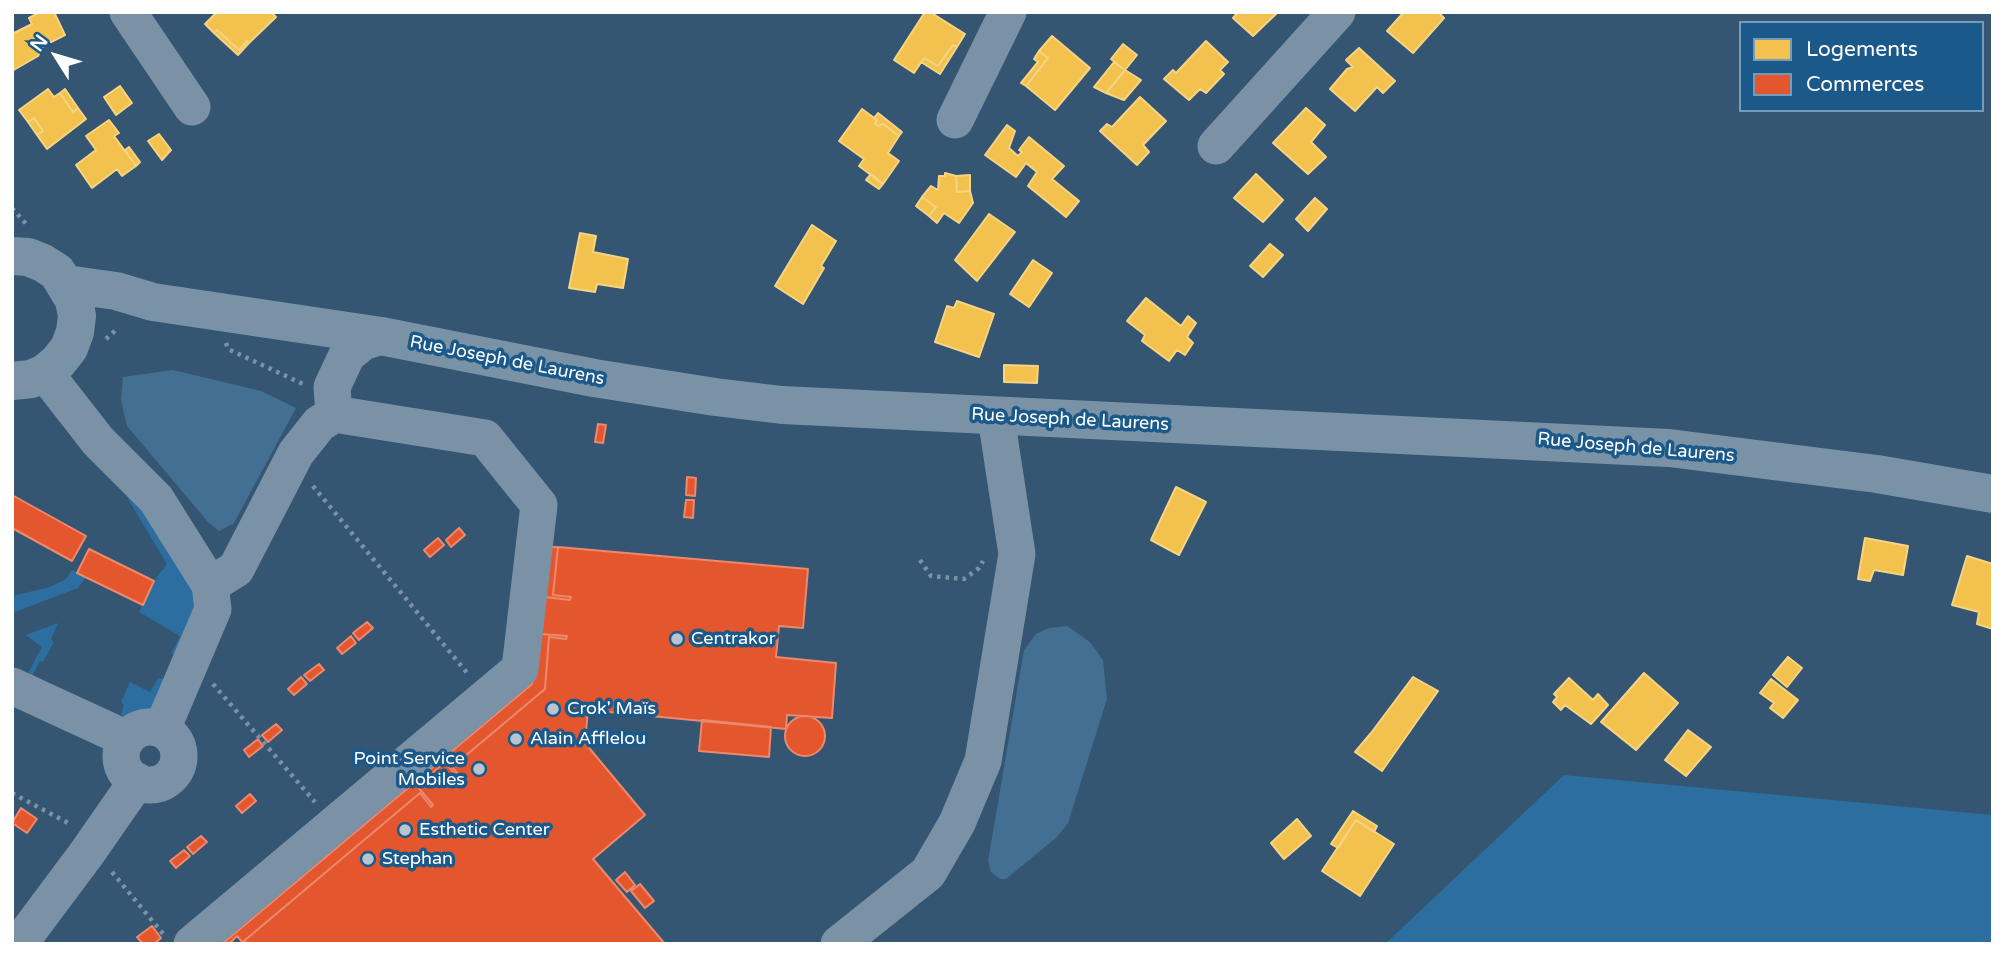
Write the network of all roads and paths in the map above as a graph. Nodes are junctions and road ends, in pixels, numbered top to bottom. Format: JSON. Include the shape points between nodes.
{"nodes":[{"id":1,"x":128,"y":12,"type":"edge"},
{"id":2,"x":1008,"y":12,"type":"edge"},
{"id":3,"x":1337,"y":12,"type":"edge"},
{"id":4,"x":192,"y":107,"type":"dead end"},
{"id":5,"x":954,"y":120,"type":"dead end"},
{"id":6,"x":1216,"y":146,"type":"dead end"},
{"id":7,"x":18,"y":250,"type":"edge"},
{"id":8,"x":66,"y":284,"type":"junction"},
{"id":9,"x":153,"y":302,"type":"junction"},
{"id":10,"x":75,"y":332,"type":"junction"},
{"id":11,"x":381,"y":336,"type":"junction"},
{"id":12,"x":224,"y":339,"type":"dead end"},
{"id":13,"x":28,"y":377,"type":"edge"},
{"id":14,"x":329,"y":416,"type":"junction"},
{"id":15,"x":996,"y":417,"type":"junction"},
{"id":16,"x":312,"y":485,"type":"dead end"},
{"id":17,"x":1993,"y":494,"type":"edge"},
{"id":18,"x":984,"y":559,"type":"dead end"},
{"id":19,"x":920,"y":560,"type":"dead end"},
{"id":20,"x":210,"y":585,"type":"junction"},
{"id":21,"x":192,"y":660,"type":"junction"},
{"id":22,"x":12,"y":686,"type":"edge"},
{"id":23,"x":487,"y":697,"type":"junction"},
{"id":24,"x":162,"y":729,"type":"junction"},
{"id":25,"x":127,"y":739,"type":"junction"},
{"id":26,"x":137,"y":781,"type":"junction"},
{"id":27,"x":339,"y":821,"type":"junction"},
{"id":28,"x":19,"y":944,"type":"edge"},
{"id":29,"x":192,"y":944,"type":"edge"},
{"id":30,"x":839,"y":944,"type":"edge"}],
"edges":[{"from":1,"to":4,"type":"street"},
{"from":2,"to":5,"type":"street"},
{"from":3,"to":6,"type":"street"},
{"from":7,"to":8,"type":"main road","via":[[50,268]]},
{"from":8,"to":9,"type":"main road","name":"Rue Joseph de Laurens","via":[[116,290]]},
{"from":8,"to":10,"type":"main road","via":[[77,316]]},
{"from":9,"to":10,"type":"main road","name":"Rue Joseph de Laurens","via":[[116,312]]},
{"from":9,"to":11,"type":"main road","name":"Rue Joseph de Laurens"},
{"from":10,"to":13,"type":"main road","via":[[58,362]]},
{"from":11,"to":14,"type":"street","via":[[363,342],[347,355],[332,387]]},
{"from":11,"to":15,"type":"main road","name":"Rue Joseph de Laurens","via":[[715,397]]},
{"from":12,"to":14,"type":"path","via":[[228,349],[303,384]]},
{"from":13,"to":20,"type":"street","via":[[156,499]]},
{"from":14,"to":20,"type":"street","via":[[296,453],[236,569]]},
{"from":14,"to":23,"type":"street","via":[[485,438],[539,505],[520,669]]},
{"from":15,"to":17,"type":"main road","name":"Rue Joseph de Laurens","via":[[1670,448]]},
{"from":15,"to":30,"type":"street","via":[[1017,554],[983,761],[957,823],[928,873]]},
{"from":16,"to":23,"type":"path"},
{"from":18,"to":19,"type":"path","via":[[964,579],[931,576]]},
{"from":20,"to":21,"type":"street","via":[[213,609]]},
{"from":21,"to":24,"type":"street"},
{"from":21,"to":27,"type":"path","via":[[322,810],[328,805]]},
{"from":22,"to":25,"type":"street"},
{"from":23,"to":27,"type":"street"},
{"from":24,"to":25,"type":"street","via":[[143,728]]},
{"from":24,"to":26,"type":"street","via":[[179,750],[176,768],[163,782]]},
{"from":25,"to":26,"type":"street","via":[[124,767]]},
{"from":26,"to":28,"type":"street"},
{"from":27,"to":29,"type":"street"}]}
